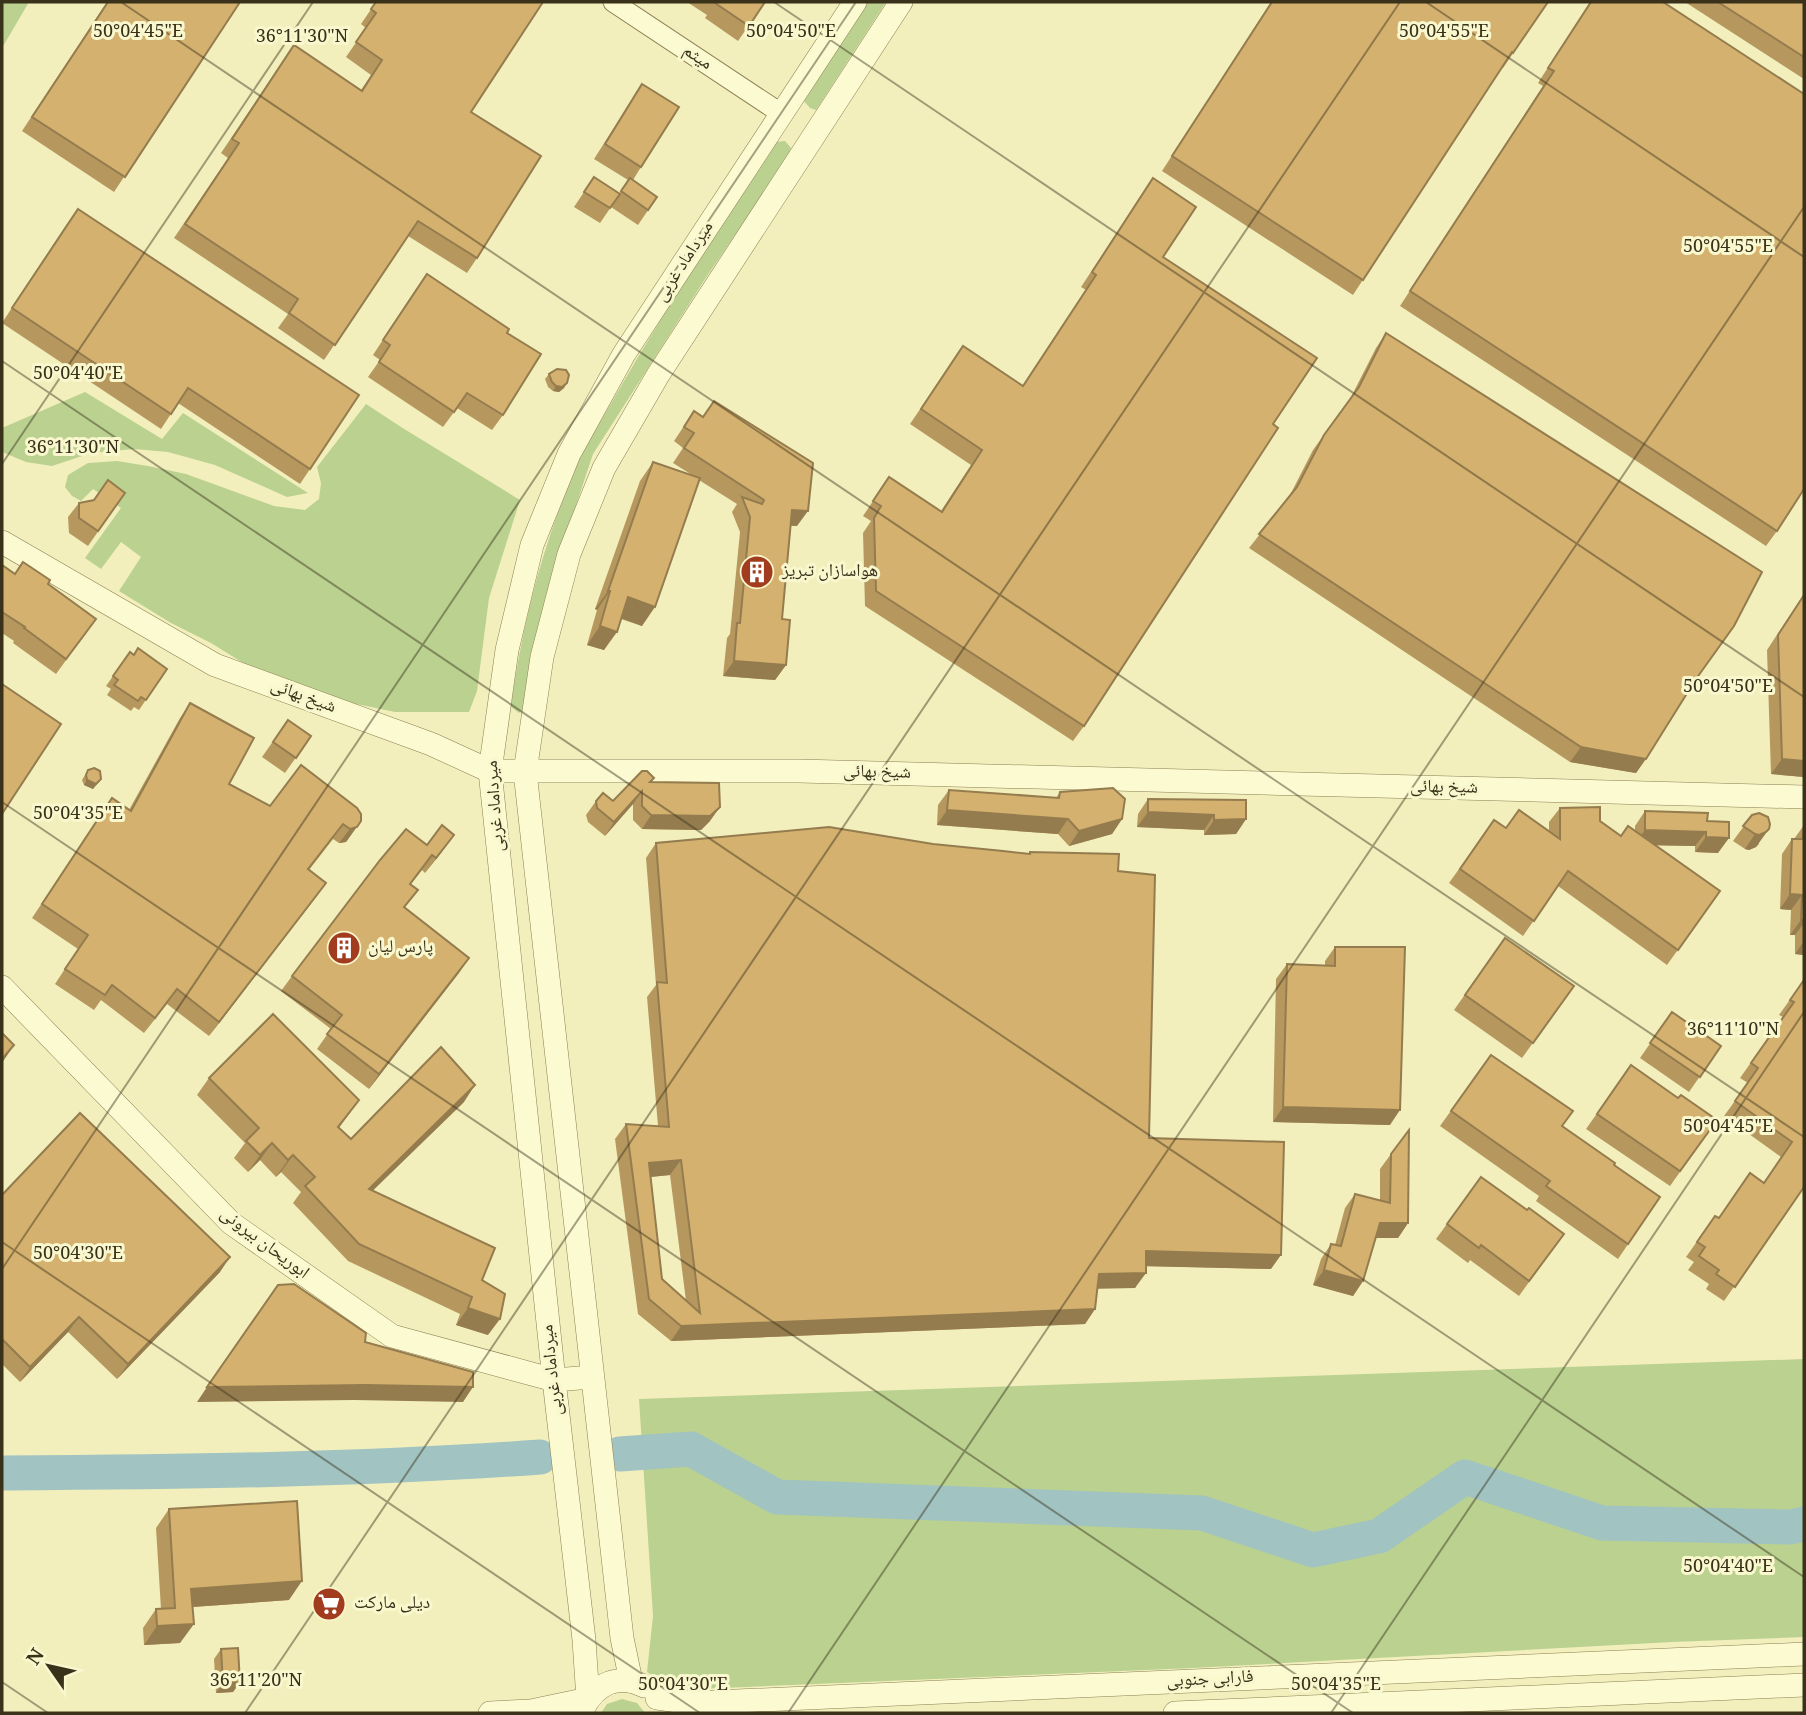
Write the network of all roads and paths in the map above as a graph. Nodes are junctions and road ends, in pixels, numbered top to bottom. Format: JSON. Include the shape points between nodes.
{"nodes":[{"id":1,"x":612,"y":2,"type":"edge"},
{"id":2,"x":855,"y":2,"type":"edge"},
{"id":3,"x":901,"y":2,"type":"edge"},
{"id":4,"x":782,"y":114,"type":"junction"},
{"id":5,"x":2,"y":542,"type":"edge"},
{"id":6,"x":490,"y":771,"type":"junction"},
{"id":7,"x":525,"y":772,"type":"junction"},
{"id":8,"x":1804,"y":797,"type":"edge"},
{"id":9,"x":2,"y":988,"type":"edge"},
{"id":10,"x":592,"y":1377,"type":"junction"},
{"id":11,"x":554,"y":1380,"type":"junction"},
{"id":12,"x":1804,"y":1654,"type":"edge"},
{"id":13,"x":631,"y":1681,"type":"junction"},
{"id":14,"x":1804,"y":1685,"type":"edge"},
{"id":15,"x":585,"y":1706,"type":"edge"},
{"id":16,"x":660,"y":1706,"type":"edge"},
{"id":17,"x":490,"y":1713,"type":"edge"},
{"id":18,"x":1175,"y":1713,"type":"edge"}],
"edges":[{"from":1,"to":4,"type":"street","name":"میثم"},
{"from":2,"to":4,"type":"street","name":"میرداماد غربی"},
{"from":3,"to":7,"type":"street","name":"میرداماد غربی","via":[[658,375],[604,468],[569,554],[542,657]]},
{"from":4,"to":6,"type":"street","name":"میرداماد غربی","via":[[624,354],[569,454],[532,545],[507,650]]},
{"from":5,"to":6,"type":"street","name":"شیخ بهائی","via":[[215,665],[431,744]]},
{"from":6,"to":7,"type":"street","name":"شیخ بهائی"},
{"from":6,"to":11,"type":"street","name":"میرداماد غربی"},
{"from":7,"to":8,"type":"street","name":"شیخ بهائی","via":[[799,771]]},
{"from":7,"to":10,"type":"street","name":"میرداماد غربی"},
{"from":9,"to":11,"type":"street","name":"ابوریحان بیرونی","via":[[231,1223],[392,1336]]},
{"from":10,"to":11,"type":"street","name":"ابوریحان بیرونی"},
{"from":10,"to":13,"type":"street","name":"میرداماد غربی"},
{"from":11,"to":15,"type":"street","name":"میرداماد غربی","via":[[584,1640]]},
{"from":12,"to":16,"type":"street","name":"فارابی جنوبی"},
{"from":13,"to":15,"type":"street","via":[[606,1684]]},
{"from":13,"to":16,"type":"street","via":[[650,1690]]},
{"from":14,"to":18,"type":"street","name":"فارابی جنوبی"},
{"from":15,"to":17,"type":"street"}]}
